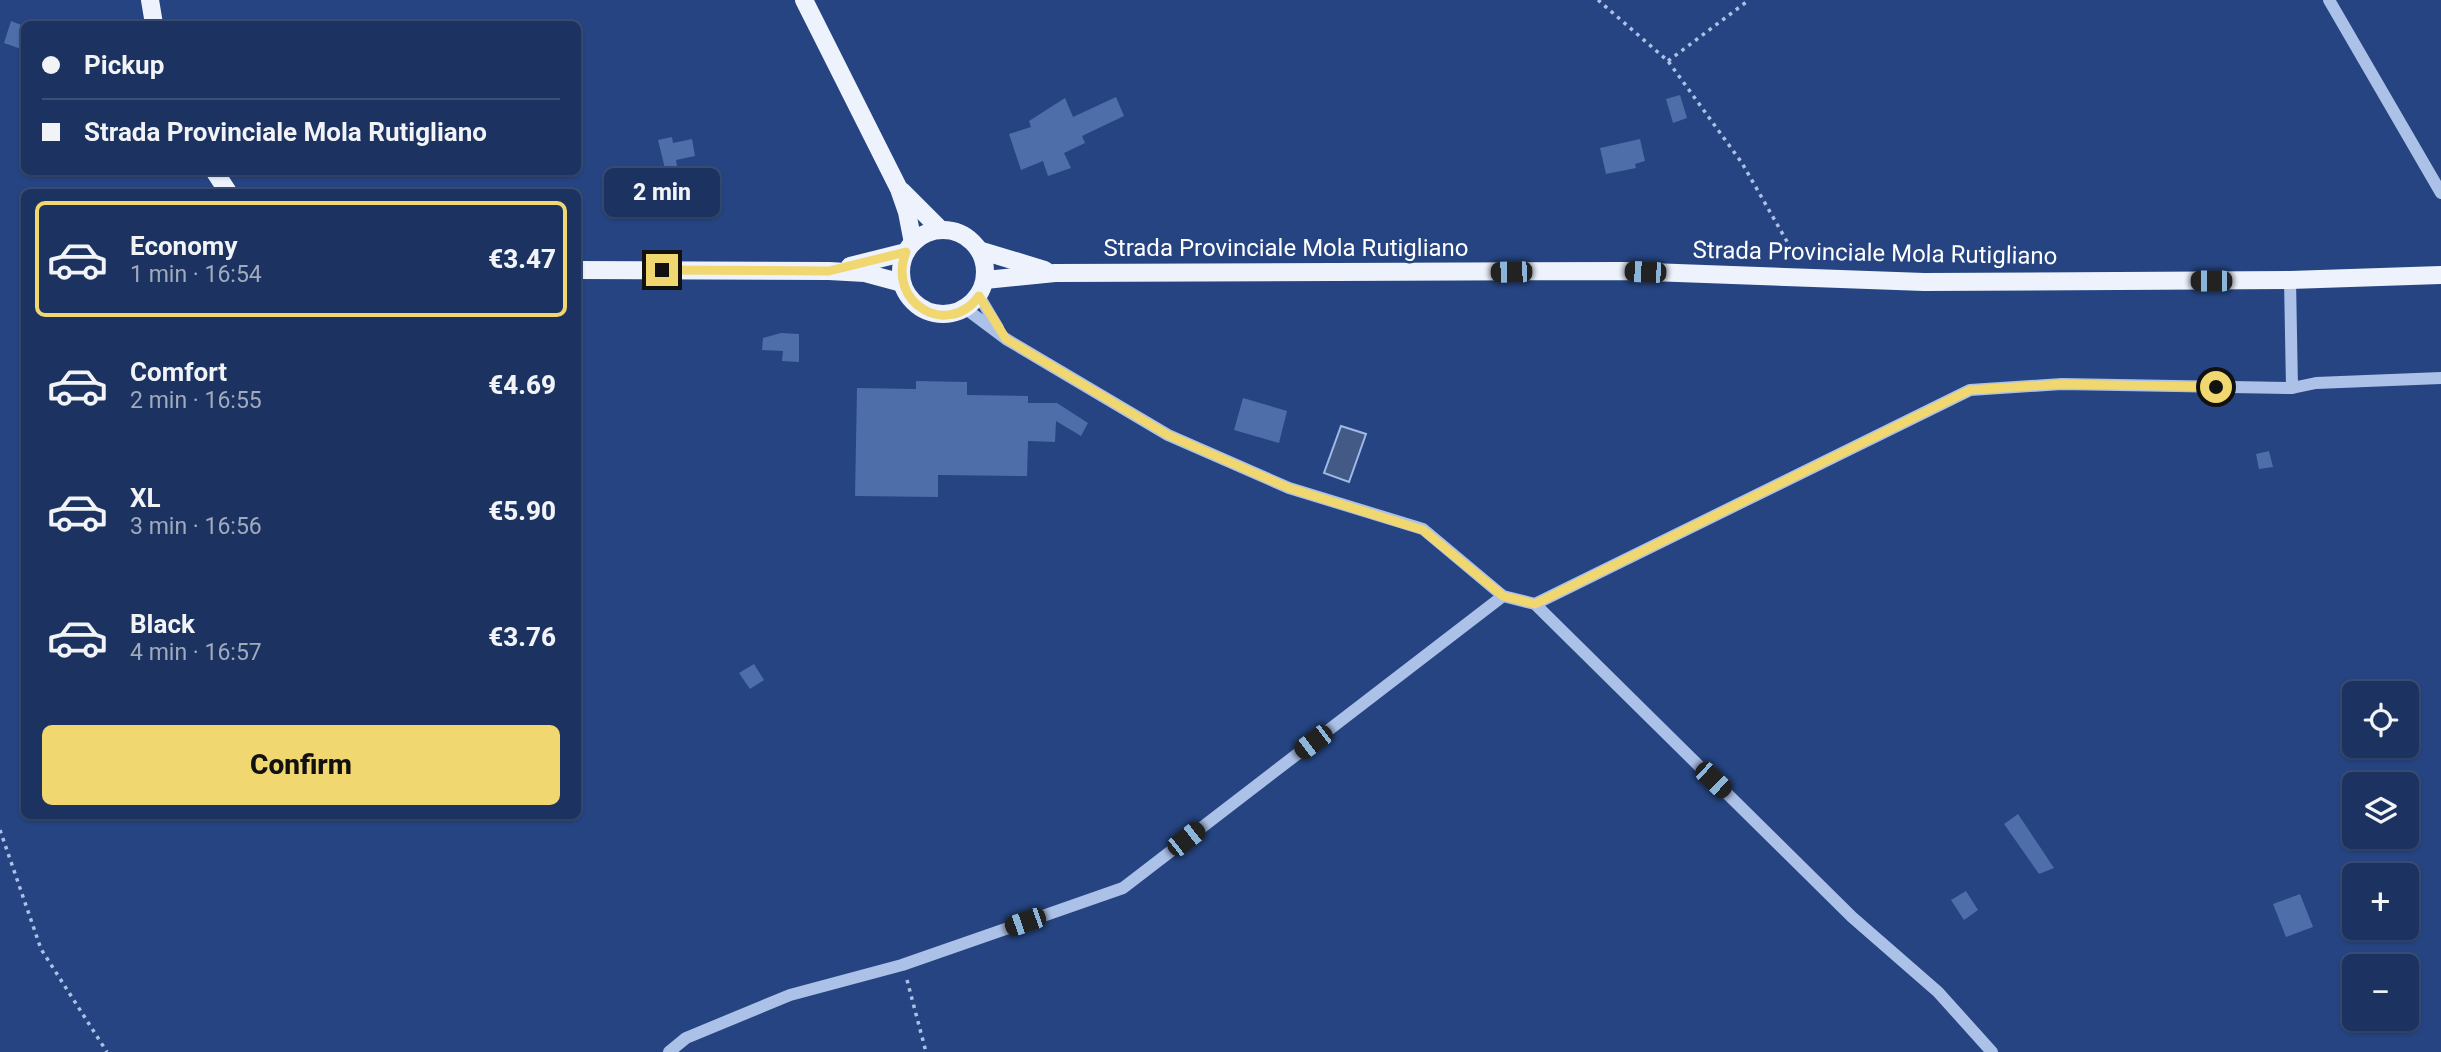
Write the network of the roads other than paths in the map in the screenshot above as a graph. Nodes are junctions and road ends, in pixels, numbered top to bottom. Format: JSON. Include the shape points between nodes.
{"nodes":[{"id":1,"x":150,"y":0,"type":"edge"},
{"id":2,"x":804,"y":0,"type":"edge"},
{"id":3,"x":2329,"y":0,"type":"edge"},
{"id":4,"x":154,"y":21,"type":"edge"},
{"id":5,"x":899,"y":189,"type":"junction"},
{"id":6,"x":2441,"y":193,"type":"edge"},
{"id":7,"x":942,"y":230,"type":"junction"},
{"id":8,"x":909,"y":247,"type":"junction"},
{"id":9,"x":979,"y":250,"type":"junction"},
{"id":10,"x":581,"y":270,"type":"edge"},
{"id":11,"x":829,"y":271,"type":"junction"},
{"id":12,"x":1055,"y":273,"type":"junction"},
{"id":13,"x":2441,"y":275,"type":"edge"},
{"id":14,"x":2290,"y":280,"type":"junction"},
{"id":15,"x":902,"y":283,"type":"junction"},
{"id":16,"x":976,"y":295,"type":"junction"},
{"id":17,"x":2441,"y":379,"type":"edge"},
{"id":18,"x":2292,"y":388,"type":"junction"},
{"id":19,"x":1503,"y":596,"type":"junction"},
{"id":20,"x":1535,"y":604,"type":"junction"},
{"id":21,"x":669,"y":1052,"type":"edge"},
{"id":22,"x":1992,"y":1052,"type":"edge"}],
"edges":[{"from":1,"to":4,"type":"main road"},
{"from":2,"to":5,"type":"main road"},
{"from":3,"to":6,"type":"street"},
{"from":5,"to":7,"type":"main road"},
{"from":5,"to":8,"type":"main road","via":[[908,212]]},
{"from":7,"to":8,"type":"main road","via":[[928,233]]},
{"from":7,"to":9,"type":"main road","via":[[968,237]]},
{"from":8,"to":11,"type":"main road"},
{"from":8,"to":15,"type":"main road","via":[[902,263]]},
{"from":9,"to":12,"type":"main road","name":"Strada Provinciale Mola Rutigliano"},
{"from":9,"to":16,"type":"main road","via":[[984,259]]},
{"from":10,"to":11,"type":"main road"},
{"from":11,"to":15,"type":"main road","via":[[865,273]]},
{"from":12,"to":14,"type":"main road","name":"Strada Provinciale Mola Rutigliano","via":[[1623,271],[1924,282]]},
{"from":12,"to":16,"type":"main road","name":"Strada Provinciale Mola Rutigliano"},
{"from":13,"to":14,"type":"main road","name":"Strada Provinciale Mola Rutigliano"},
{"from":14,"to":18,"type":"street"},
{"from":15,"to":16,"type":"main road","via":[[924,310],[953,314]]},
{"from":16,"to":19,"type":"street","via":[[1006,339],[1168,435],[1289,488],[1423,530]]},
{"from":17,"to":18,"type":"street","via":[[2316,383]]},
{"from":18,"to":20,"type":"street","via":[[2062,384],[1970,390]]},
{"from":19,"to":20,"type":"street"},
{"from":19,"to":21,"type":"street","via":[[1123,888],[902,965],[790,995],[686,1038]]},
{"from":20,"to":22,"type":"street","via":[[1852,917],[1938,992]]}]}
